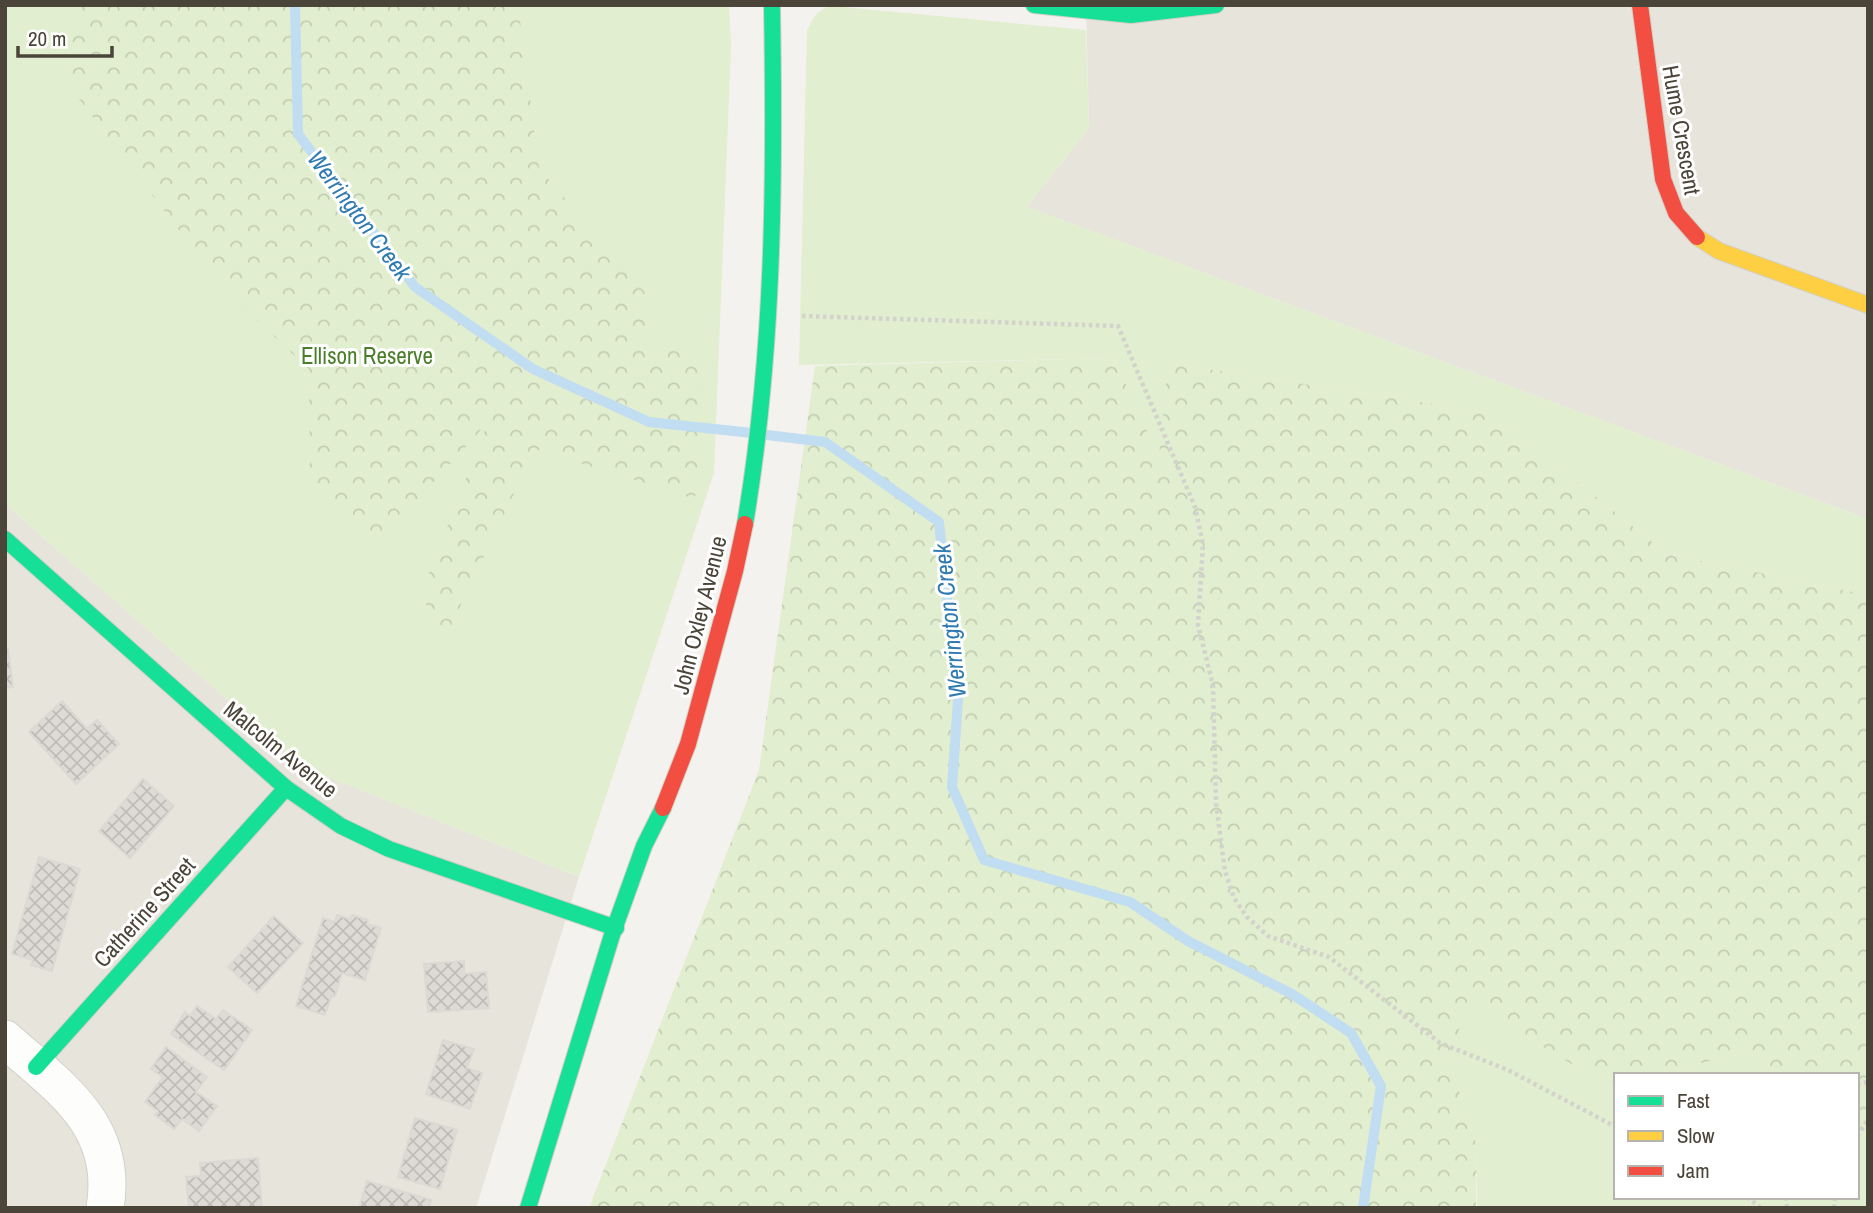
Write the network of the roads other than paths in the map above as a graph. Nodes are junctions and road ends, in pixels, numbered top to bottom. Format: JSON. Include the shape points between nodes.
{"nodes":[{"id":1,"x":772,"y":5,"type":"edge"},
{"id":2,"x":1034,"y":5,"type":"edge"},
{"id":3,"x":1216,"y":5,"type":"edge"},
{"id":4,"x":1640,"y":5,"type":"edge"},
{"id":5,"x":1196,"y":7,"type":"edge"},
{"id":6,"x":1868,"y":305,"type":"edge"},
{"id":7,"x":5,"y":539,"type":"edge"},
{"id":8,"x":286,"y":788,"type":"junction"},
{"id":9,"x":616,"y":928,"type":"junction"},
{"id":10,"x":5,"y":1039,"type":"edge"},
{"id":11,"x":36,"y":1067,"type":"junction"},
{"id":12,"x":105,"y":1208,"type":"edge"},
{"id":13,"x":528,"y":1208,"type":"edge"}],
"edges":[{"from":1,"to":9,"type":"street","name":"John Oxley Avenue","via":[[775,182],[769,316],[751,493],[697,715],[672,791],[645,843]]},
{"from":2,"to":5,"type":"street","via":[[1132,15]]},
{"from":3,"to":5,"type":"street"},
{"from":4,"to":6,"type":"street","name":"Hume Crescent","via":[[1663,179],[1669,203],[1682,222],[1698,239],[1719,251]]},
{"from":7,"to":8,"type":"street","name":"Malcolm Avenue"},
{"from":8,"to":9,"type":"street","name":"Malcolm Avenue","via":[[341,826],[380,845]]},
{"from":8,"to":11,"type":"street","name":"Catherine Street"},
{"from":9,"to":13,"type":"street","name":"John Oxley Avenue"},
{"from":10,"to":11,"type":"street"},
{"from":11,"to":12,"type":"street","via":[[86,1116],[97,1135],[106,1156]]}]}
